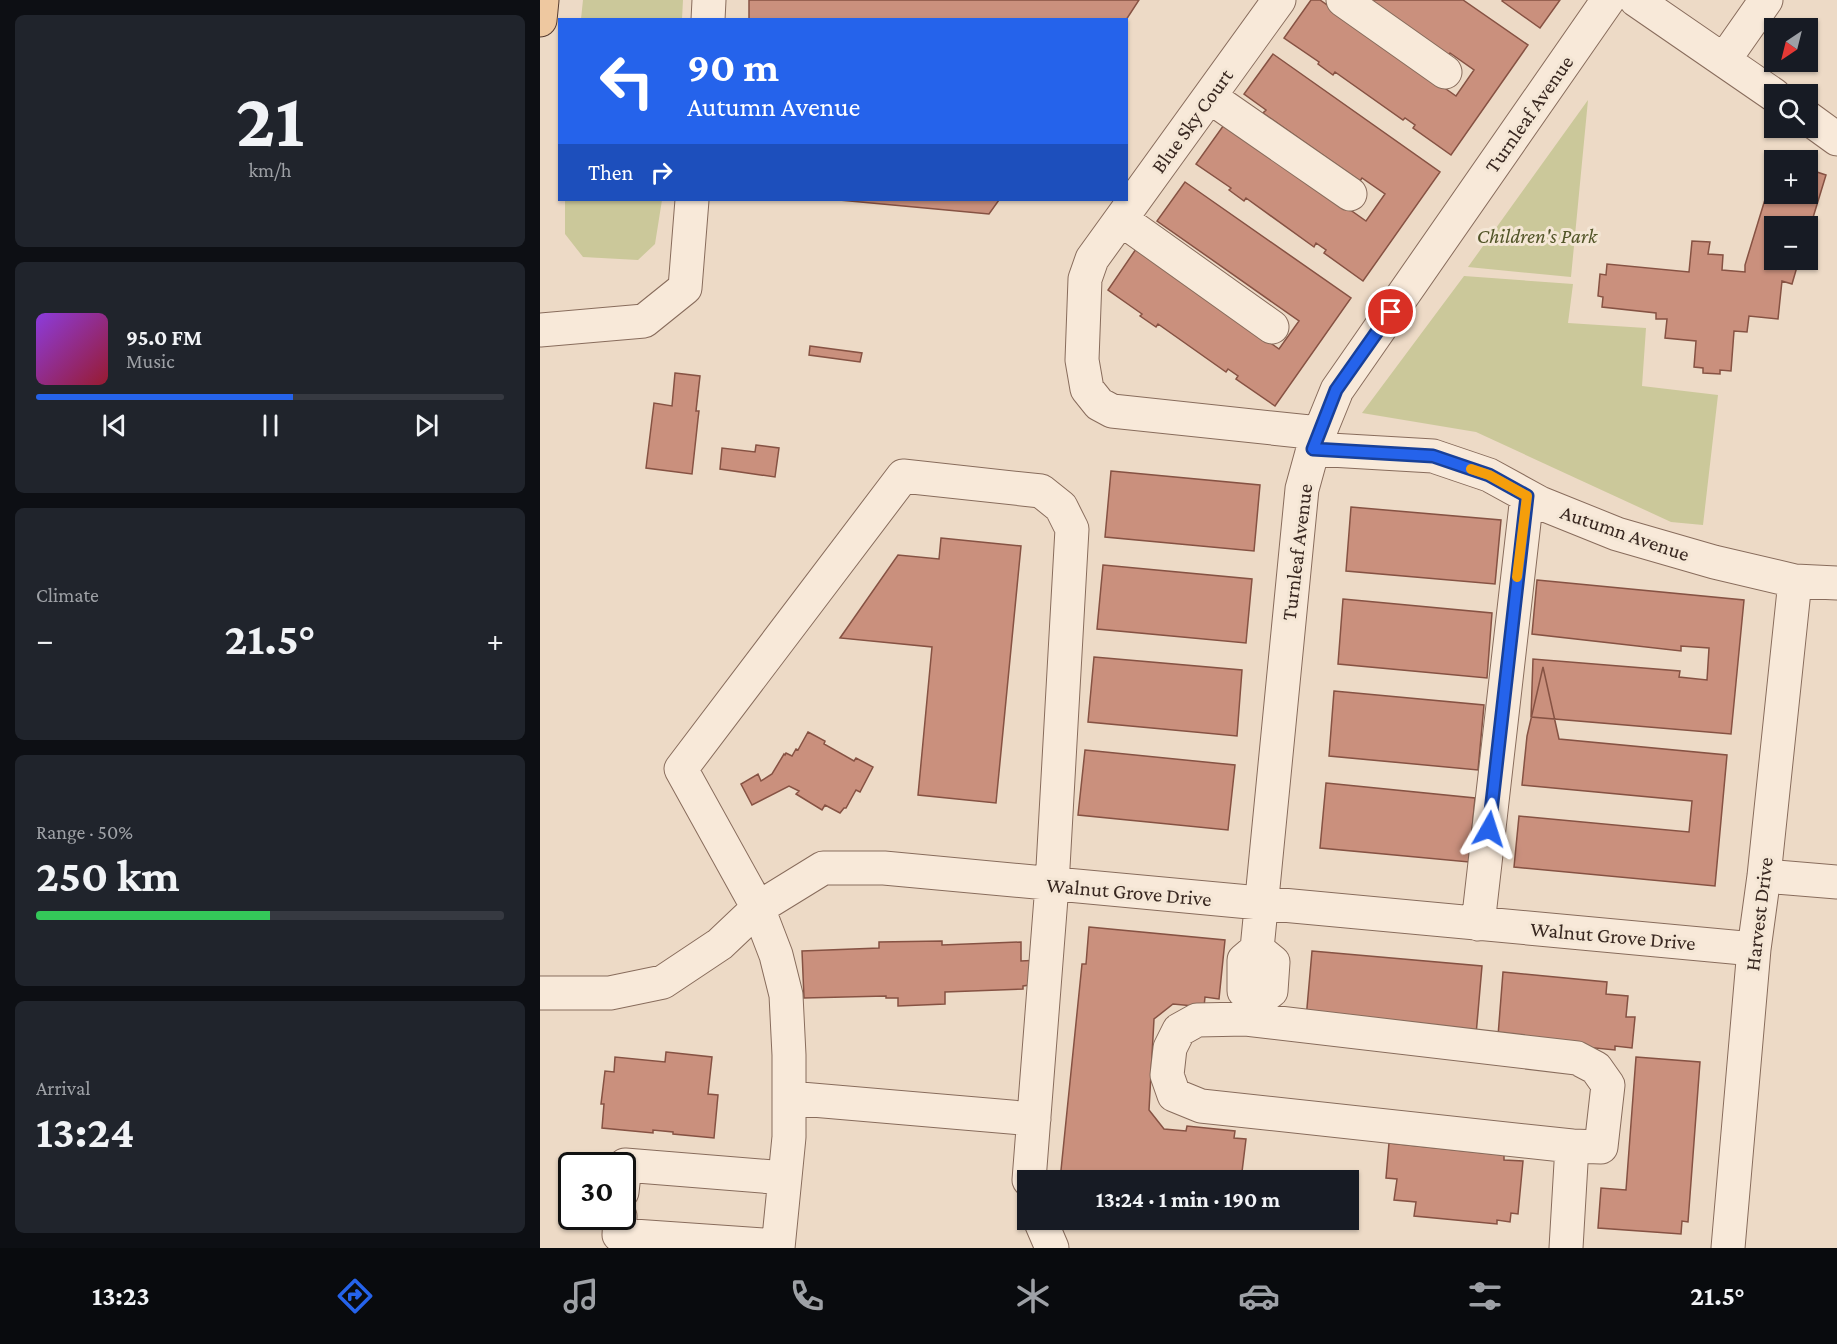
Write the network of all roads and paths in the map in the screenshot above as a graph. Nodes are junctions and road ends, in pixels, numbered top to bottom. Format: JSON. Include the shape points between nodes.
{"nodes":[{"id":1,"x":542,"y":0,"type":"edge"},
{"id":2,"x":709,"y":0,"type":"edge"},
{"id":3,"x":1279,"y":0,"type":"edge"},
{"id":4,"x":1343,"y":0,"type":"edge"},
{"id":5,"x":1608,"y":0,"type":"edge"},
{"id":6,"x":1636,"y":0,"type":"edge"},
{"id":7,"x":1766,"y":0,"type":"edge"},
{"id":8,"x":708,"y":18,"type":"edge"},
{"id":9,"x":540,"y":21,"type":"edge"},
{"id":10,"x":1724,"y":60,"type":"junction"},
{"id":11,"x":1445,"y":72,"type":"dead end"},
{"id":12,"x":1764,"y":88,"type":"edge"},
{"id":13,"x":1210,"y":97,"type":"junction"},
{"id":14,"x":1818,"y":125,"type":"edge"},
{"id":15,"x":1837,"y":139,"type":"edge"},
{"id":16,"x":1350,"y":194,"type":"dead end"},
{"id":17,"x":692,"y":201,"type":"edge"},
{"id":18,"x":1122,"y":220,"type":"junction"},
{"id":19,"x":1272,"y":327,"type":"dead end"},
{"id":20,"x":540,"y":330,"type":"edge"},
{"id":21,"x":1316,"y":441,"type":"junction"},
{"id":22,"x":1527,"y":496,"type":"junction"},
{"id":23,"x":1795,"y":581,"type":"junction"},
{"id":24,"x":1837,"y":583,"type":"edge"},
{"id":25,"x":1764,"y":876,"type":"junction"},
{"id":26,"x":1837,"y":882,"type":"edge"},
{"id":27,"x":1052,"y":885,"type":"junction"},
{"id":28,"x":1261,"y":904,"type":"junction"},
{"id":29,"x":758,"y":908,"type":"junction"},
{"id":30,"x":1478,"y":924,"type":"junction"},
{"id":31,"x":1754,"y":949,"type":"junction"},
{"id":32,"x":540,"y":993,"type":"edge"},
{"id":33,"x":1258,"y":1011,"type":"junction"},
{"id":34,"x":789,"y":1098,"type":"junction"},
{"id":35,"x":1034,"y":1119,"type":"junction"},
{"id":36,"x":1572,"y":1146,"type":"junction"},
{"id":37,"x":636,"y":1166,"type":"edge"},
{"id":38,"x":1030,"y":1170,"type":"edge"},
{"id":39,"x":785,"y":1178,"type":"junction"},
{"id":40,"x":619,"y":1230,"type":"edge"},
{"id":41,"x":778,"y":1247,"type":"edge"},
{"id":42,"x":1566,"y":1248,"type":"edge"},
{"id":43,"x":1728,"y":1248,"type":"edge"}],
"edges":[{"from":1,"to":9,"type":"main road"},
{"from":2,"to":8,"type":"street"},
{"from":3,"to":13,"type":"street","name":"Blue Sky Court"},
{"from":4,"to":11,"type":"street"},
{"from":5,"to":21,"type":"street","name":"Turnleaf Avenue","via":[[1336,390]]},
{"from":6,"to":10,"type":"street"},
{"from":7,"to":10,"type":"street"},
{"from":10,"to":12,"type":"street"},
{"from":13,"to":16,"type":"street"},
{"from":13,"to":18,"type":"street","name":"Blue Sky Court"},
{"from":14,"to":15,"type":"street"},
{"from":17,"to":20,"type":"street","via":[[685,288],[644,321]]},
{"from":18,"to":19,"type":"street"},
{"from":18,"to":21,"type":"street","name":"Blue Sky Court","via":[[1092,259],[1085,279],[1082,360],[1087,389],[1099,405],[1113,411]]},
{"from":21,"to":22,"type":"street","name":"Autumn Avenue","via":[[1433,456],[1489,475]]},
{"from":21,"to":28,"type":"street","name":"Turnleaf Avenue","via":[[1302,489]]},
{"from":22,"to":23,"type":"street","name":"Autumn Avenue","via":[[1617,534]]},
{"from":22,"to":30,"type":"street"},
{"from":23,"to":24,"type":"street","name":"Autumn Avenue"},
{"from":23,"to":25,"type":"street","name":"Harvest Drive"},
{"from":25,"to":26,"type":"street"},
{"from":25,"to":31,"type":"street","name":"Harvest Drive"},
{"from":27,"to":28,"type":"street","name":"Walnut Grove Drive"},
{"from":27,"to":29,"type":"street","name":"Walnut Grove Drive","via":[[884,868],[823,868]]},
{"from":27,"to":29,"type":"street","via":[[1072,528],[1061,507],[1041,491],[903,476],[681,769]]},
{"from":27,"to":35,"type":"street"},
{"from":28,"to":30,"type":"street","name":"Walnut Grove Drive"},
{"from":28,"to":33,"type":"street","name":"Turnleaf Avenue","via":[[1257,949],[1273,962],[1271,991]]},
{"from":29,"to":32,"type":"street","name":"Walnut Grove Drive","via":[[720,944],[663,982],[610,993]]},
{"from":29,"to":34,"type":"street","via":[[786,995]]},
{"from":30,"to":31,"type":"street","name":"Walnut Grove Drive"},
{"from":31,"to":43,"type":"street","name":"Harvest Drive"},
{"from":33,"to":36,"type":"street","via":[[1577,1058],[1596,1068],[1608,1085],[1601,1147]]},
{"from":33,"to":36,"type":"street","via":[[1197,1020],[1179,1030],[1170,1048],[1167,1075],[1174,1095],[1201,1106]]},
{"from":34,"to":35,"type":"street"},
{"from":34,"to":39,"type":"street"},
{"from":35,"to":38,"type":"street"},
{"from":36,"to":42,"type":"street"},
{"from":37,"to":39,"type":"street"},
{"from":39,"to":41,"type":"street"},
{"from":40,"to":41,"type":"street","via":[[619,1235]]}]}
